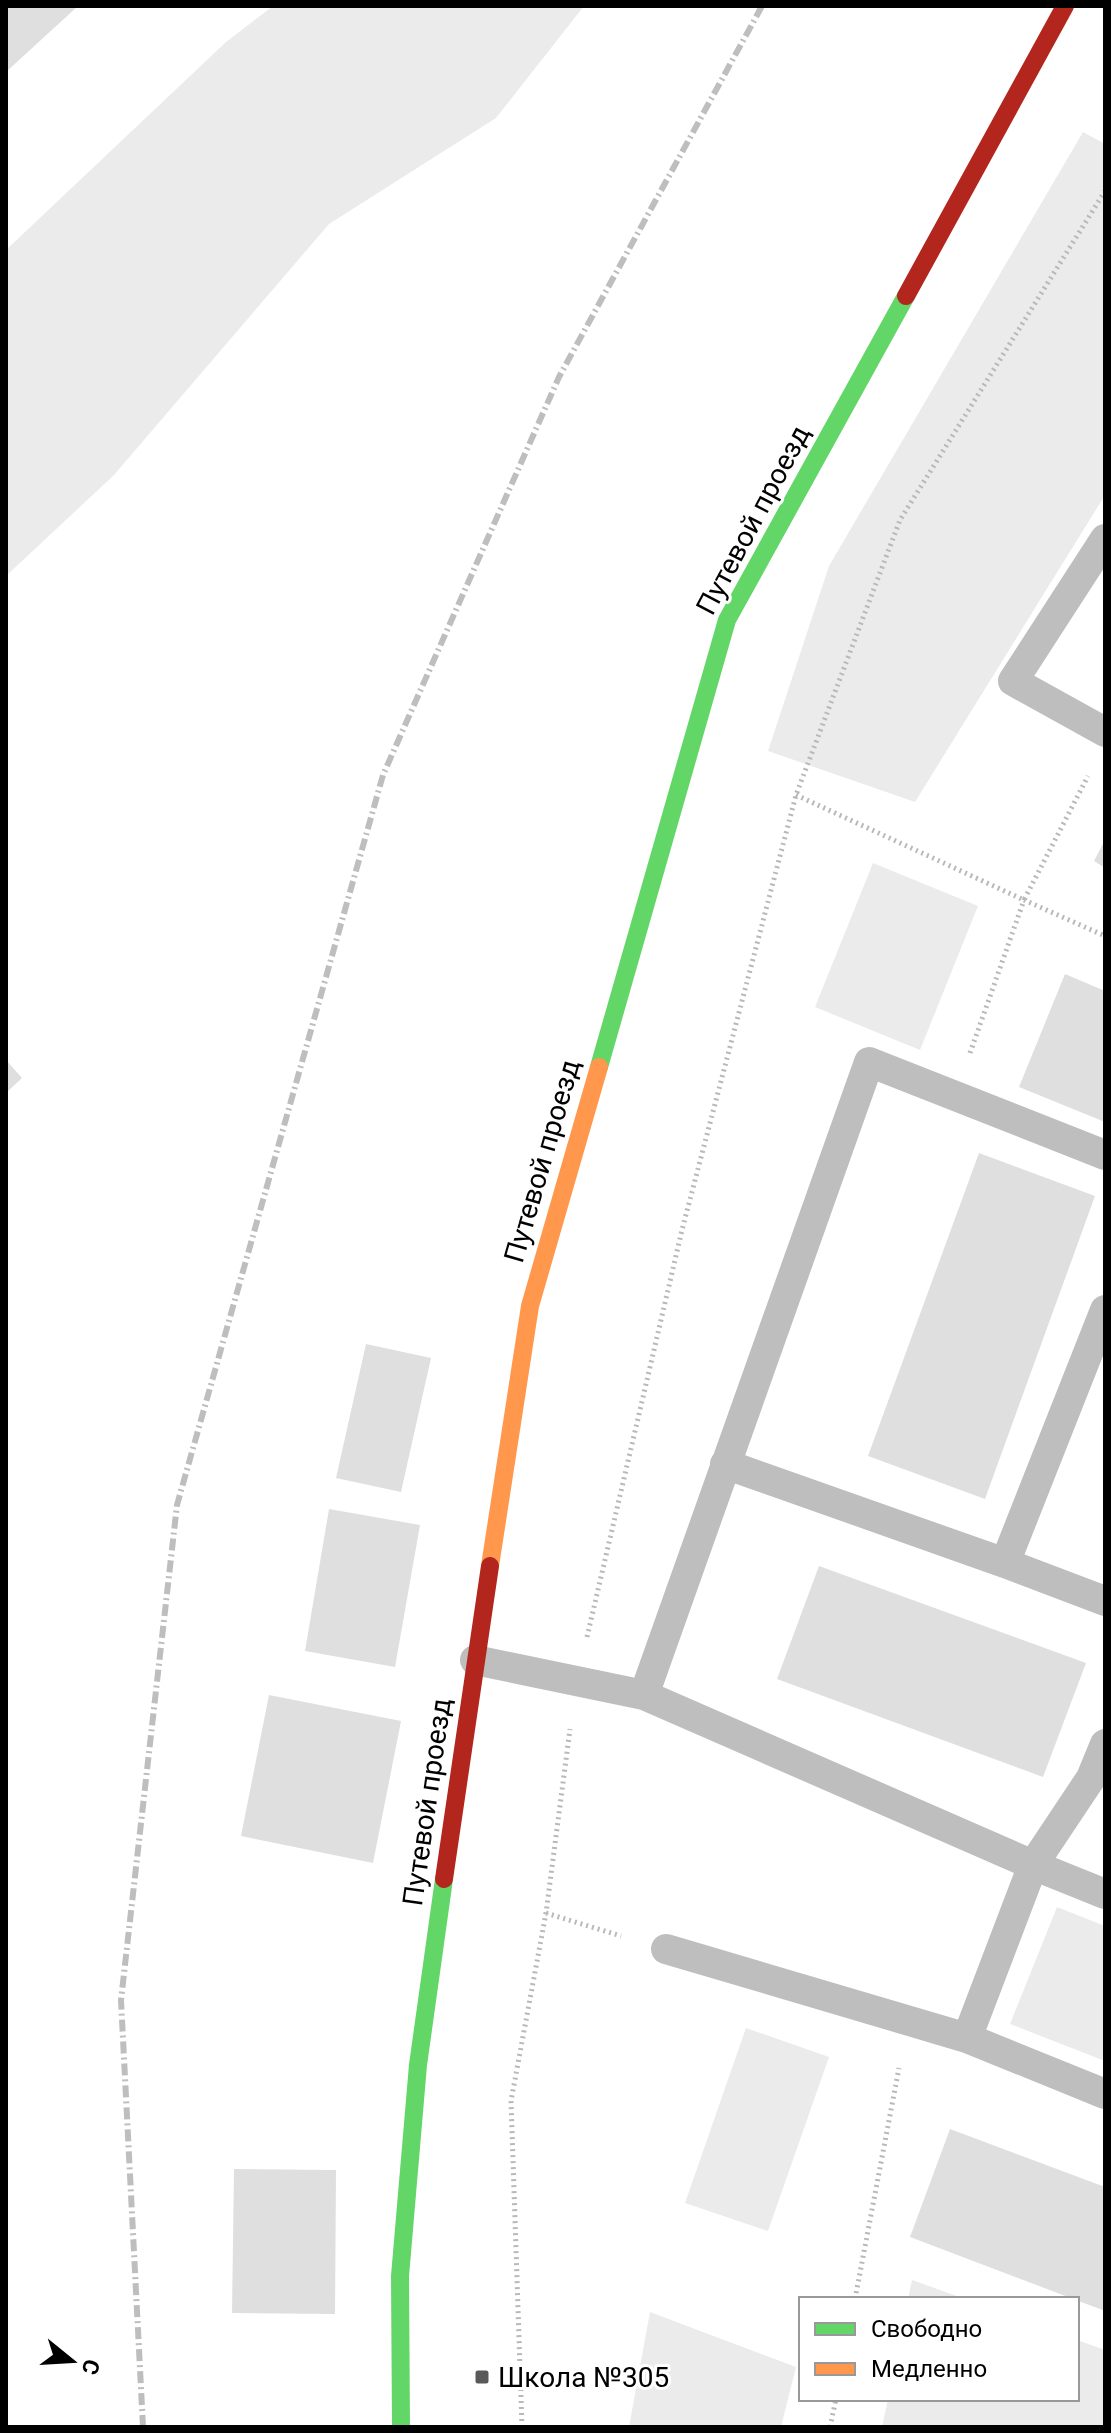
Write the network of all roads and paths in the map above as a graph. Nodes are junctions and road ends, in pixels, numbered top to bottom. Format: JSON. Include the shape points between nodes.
{"nodes":[{"id":1,"x":1065,"y":6,"type":"edge"},
{"id":2,"x":1105,"y":191,"type":"edge"},
{"id":3,"x":1105,"y":539,"type":"edge"},
{"id":4,"x":1105,"y":732,"type":"edge"},
{"id":5,"x":1091,"y":769,"type":"dead end"},
{"id":6,"x":796,"y":795,"type":"junction"},
{"id":7,"x":1024,"y":900,"type":"junction"},
{"id":8,"x":1105,"y":936,"type":"edge"},
{"id":9,"x":956,"y":1096,"type":"junction"},
{"id":10,"x":1105,"y":1155,"type":"edge"},
{"id":11,"x":1105,"y":1310,"type":"edge"},
{"id":12,"x":725,"y":1464,"type":"junction"},
{"id":13,"x":1005,"y":1563,"type":"junction"},
{"id":14,"x":1105,"y":1601,"type":"edge"},
{"id":15,"x":475,"y":1660,"type":"junction"},
{"id":16,"x":576,"y":1681,"type":"junction"},
{"id":17,"x":644,"y":1695,"type":"junction"},
{"id":18,"x":1105,"y":1744,"type":"edge"},
{"id":19,"x":1033,"y":1865,"type":"junction"},
{"id":20,"x":1105,"y":1894,"type":"edge"},
{"id":21,"x":546,"y":1913,"type":"junction"},
{"id":22,"x":666,"y":1949,"type":"joint"},
{"id":23,"x":909,"y":2021,"type":"junction"},
{"id":24,"x":967,"y":2038,"type":"junction"},
{"id":25,"x":1105,"y":2094,"type":"edge"},
{"id":26,"x":855,"y":2297,"type":"edge"},
{"id":27,"x":836,"y":2401,"type":"edge"},
{"id":28,"x":401,"y":2427,"type":"edge"},
{"id":29,"x":522,"y":2427,"type":"edge"},
{"id":30,"x":830,"y":2427,"type":"edge"}],
"edges":[{"from":1,"to":15,"type":"street","name":"Путевой проезд","via":[[727,620],[530,1306]]},
{"from":2,"to":6,"type":"path","via":[[900,520]]},
{"from":3,"to":4,"type":"lane","via":[[1013,681]]},
{"from":5,"to":7,"type":"path"},
{"from":6,"to":7,"type":"path"},
{"from":6,"to":16,"type":"path","via":[[682,1230]]},
{"from":7,"to":8,"type":"path"},
{"from":7,"to":9,"type":"path"},
{"from":9,"to":10,"type":"lane"},
{"from":9,"to":12,"type":"lane","via":[[869,1062]]},
{"from":11,"to":13,"type":"lane"},
{"from":12,"to":13,"type":"lane"},
{"from":12,"to":17,"type":"lane"},
{"from":13,"to":14,"type":"lane"},
{"from":15,"to":16,"type":"lane"},
{"from":15,"to":28,"type":"street","name":"Путевой проезд","via":[[418,2065],[400,2276]]},
{"from":16,"to":17,"type":"lane"},
{"from":16,"to":21,"type":"path"},
{"from":17,"to":19,"type":"lane"},
{"from":18,"to":19,"type":"lane","via":[[1091,1778]]},
{"from":19,"to":20,"type":"lane"},
{"from":19,"to":24,"type":"lane"},
{"from":21,"to":22,"type":"path"},
{"from":21,"to":29,"type":"path","via":[[511,2101]]},
{"from":22,"to":23,"type":"lane"},
{"from":23,"to":24,"type":"lane"},
{"from":23,"to":26,"type":"path"},
{"from":24,"to":25,"type":"lane"},
{"from":27,"to":30,"type":"path"}]}
